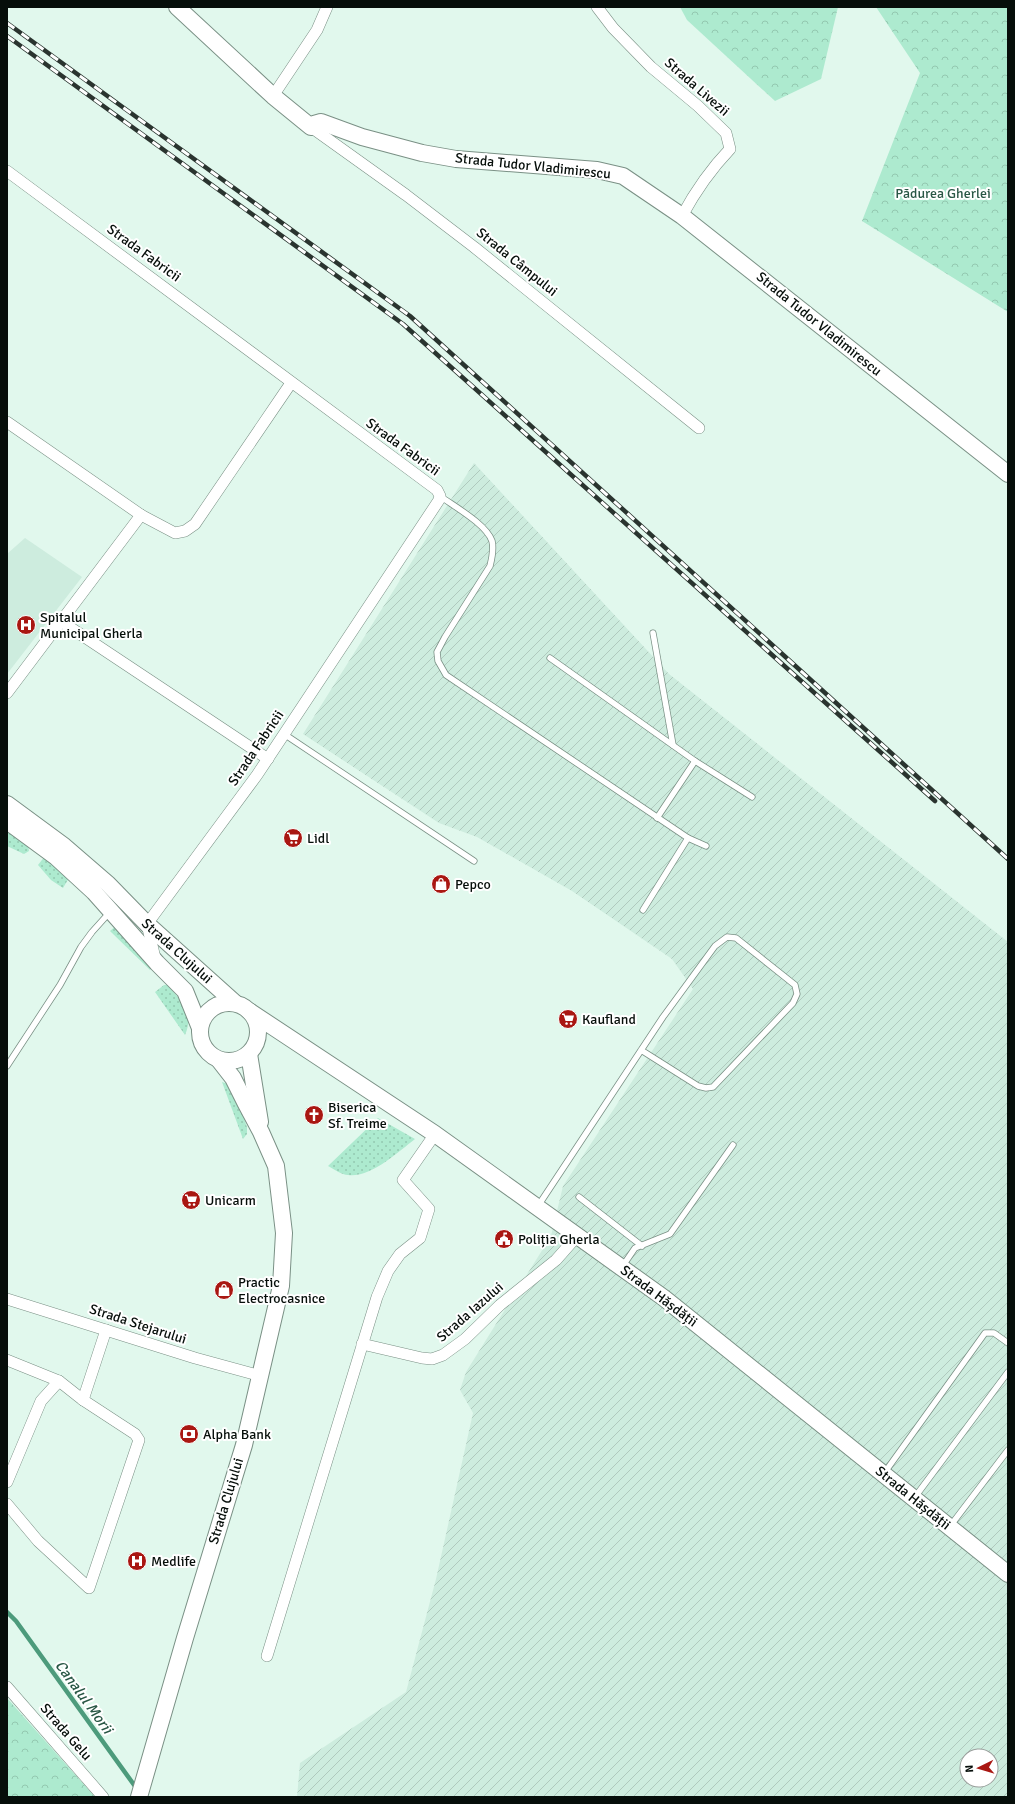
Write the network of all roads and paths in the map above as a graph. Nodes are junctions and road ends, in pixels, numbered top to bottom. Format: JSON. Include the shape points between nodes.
{"nodes":[{"id":1,"x":177,"y":7,"type":"edge"},
{"id":2,"x":327,"y":7,"type":"edge"},
{"id":3,"x":597,"y":7,"type":"edge"},
{"id":4,"x":273,"y":96,"type":"junction"},
{"id":5,"x":311,"y":127,"type":"junction"},
{"id":6,"x":7,"y":171,"type":"edge"},
{"id":7,"x":682,"y":216,"type":"junction"},
{"id":8,"x":291,"y":383,"type":"junction"},
{"id":9,"x":7,"y":422,"type":"edge"},
{"id":10,"x":699,"y":428,"type":"dead end"},
{"id":11,"x":1008,"y":474,"type":"edge"},
{"id":12,"x":440,"y":496,"type":"junction"},
{"id":13,"x":141,"y":515,"type":"junction"},
{"id":14,"x":62,"y":622,"type":"junction"},
{"id":15,"x":653,"y":633,"type":"dead end"},
{"id":16,"x":550,"y":658,"type":"dead end"},
{"id":17,"x":7,"y":693,"type":"edge"},
{"id":18,"x":284,"y":734,"type":"junction"},
{"id":19,"x":673,"y":745,"type":"junction"},
{"id":20,"x":268,"y":759,"type":"junction"},
{"id":21,"x":695,"y":761,"type":"junction"},
{"id":22,"x":752,"y":797,"type":"dead end"},
{"id":23,"x":7,"y":804,"type":"edge"},
{"id":24,"x":657,"y":818,"type":"junction"},
{"id":25,"x":7,"y":821,"type":"edge"},
{"id":26,"x":688,"y":838,"type":"junction"},
{"id":27,"x":706,"y":846,"type":"dead end"},
{"id":28,"x":474,"y":861,"type":"dead end"},
{"id":29,"x":643,"y":910,"type":"dead end"},
{"id":30,"x":110,"y":911,"type":"junction"},
{"id":31,"x":147,"y":924,"type":"junction"},
{"id":32,"x":157,"y":963,"type":"junction"},
{"id":33,"x":235,"y":1003,"type":"junction"},
{"id":34,"x":249,"y":1010,"type":"junction"},
{"id":35,"x":200,"y":1028,"type":"junction"},
{"id":36,"x":257,"y":1040,"type":"junction"},
{"id":37,"x":293,"y":1040,"type":"junction"},
{"id":38,"x":641,"y":1050,"type":"junction"},
{"id":39,"x":249,"y":1054,"type":"junction"},
{"id":40,"x":219,"y":1060,"type":"junction"},
{"id":41,"x":7,"y":1066,"type":"edge"},
{"id":42,"x":261,"y":1132,"type":"junction"},
{"id":43,"x":435,"y":1134,"type":"junction"},
{"id":44,"x":733,"y":1146,"type":"dead end"},
{"id":45,"x":579,"y":1197,"type":"dead end"},
{"id":46,"x":537,"y":1206,"type":"junction"},
{"id":47,"x":578,"y":1235,"type":"junction"},
{"id":48,"x":642,"y":1246,"type":"junction"},
{"id":49,"x":622,"y":1267,"type":"junction"},
{"id":50,"x":7,"y":1299,"type":"edge"},
{"id":51,"x":106,"y":1330,"type":"junction"},
{"id":52,"x":1008,"y":1343,"type":"edge"},
{"id":53,"x":362,"y":1344,"type":"junction"},
{"id":54,"x":7,"y":1360,"type":"edge"},
{"id":55,"x":1008,"y":1372,"type":"edge"},
{"id":56,"x":260,"y":1376,"type":"junction"},
{"id":57,"x":59,"y":1381,"type":"junction"},
{"id":58,"x":83,"y":1400,"type":"junction"},
{"id":59,"x":1008,"y":1450,"type":"edge"},
{"id":60,"x":883,"y":1474,"type":"junction"},
{"id":61,"x":7,"y":1482,"type":"edge"},
{"id":62,"x":914,"y":1498,"type":"junction"},
{"id":63,"x":7,"y":1504,"type":"edge"},
{"id":64,"x":949,"y":1527,"type":"junction"},
{"id":65,"x":1008,"y":1574,"type":"edge"},
{"id":66,"x":267,"y":1656,"type":"dead end"},
{"id":67,"x":7,"y":1687,"type":"edge"},
{"id":68,"x":103,"y":1797,"type":"edge"},
{"id":69,"x":139,"y":1797,"type":"edge"}],
"edges":[{"from":1,"to":4,"type":"street"},
{"from":2,"to":4,"type":"street","via":[[317,30]]},
{"from":3,"to":7,"type":"street","name":"Strada Livezii","via":[[613,28],[651,67],[726,133],[730,149],[696,189]]},
{"from":4,"to":5,"type":"street"},
{"from":5,"to":7,"type":"street","name":"Strada Tudor Vladimirescu","via":[[321,122],[362,137],[456,159],[597,170],[623,176]]},
{"from":5,"to":10,"type":"street","name":"Strada Câmpului","via":[[474,247]]},
{"from":6,"to":8,"type":"street","name":"Strada Fabricii"},
{"from":7,"to":11,"type":"street","name":"Strada Tudor Vladimirescu"},
{"from":8,"to":12,"type":"street","name":"Strada Fabricii","via":[[437,490]]},
{"from":8,"to":13,"type":"street","via":[[195,524],[185,531],[175,533]]},
{"from":9,"to":13,"type":"street"},
{"from":12,"to":18,"type":"street","name":"Strada Fabricii","via":[[440,500]]},
{"from":12,"to":24,"type":"lane","via":[[482,527],[492,541],[493,554],[490,566],[438,652],[438,661],[446,674]]},
{"from":13,"to":14,"type":"street"},
{"from":14,"to":17,"type":"street"},
{"from":14,"to":20,"type":"street"},
{"from":15,"to":19,"type":"lane"},
{"from":16,"to":19,"type":"lane"},
{"from":18,"to":20,"type":"street","name":"Strada Fabricii"},
{"from":18,"to":28,"type":"lane"},
{"from":19,"to":21,"type":"lane"},
{"from":20,"to":31,"type":"street","name":"Strada Fabricii"},
{"from":21,"to":22,"type":"lane"},
{"from":21,"to":24,"type":"lane"},
{"from":23,"to":31,"type":"street","name":"Strada Clujului","via":[[64,846]]},
{"from":24,"to":26,"type":"lane"},
{"from":25,"to":30,"type":"street","name":"Strada Clujului","via":[[56,857],[94,892]]},
{"from":26,"to":27,"type":"lane"},
{"from":26,"to":29,"type":"lane"},
{"from":30,"to":32,"type":"street","name":"Strada Clujului"},
{"from":30,"to":41,"type":"lane","via":[[81,947],[60,985]]},
{"from":31,"to":32,"type":"street"},
{"from":31,"to":33,"type":"street","name":"Strada Clujului"},
{"from":32,"to":35,"type":"street","name":"Strada Clujului","via":[[185,991]]},
{"from":33,"to":34,"type":"street","name":"Strada Clujului"},
{"from":33,"to":35,"type":"street","via":[[219,1004],[212,1008],[206,1013]]},
{"from":34,"to":36,"type":"street","via":[[257,1024]]},
{"from":34,"to":37,"type":"street","name":"Strada Hășdății"},
{"from":35,"to":40,"type":"street","name":"Strada Clujului","via":[[202,1044],[206,1051]]},
{"from":36,"to":37,"type":"street"},
{"from":36,"to":39,"type":"street"},
{"from":37,"to":43,"type":"street","name":"Strada Hășdății"},
{"from":38,"to":38,"type":"lane","via":[[715,946],[727,936],[736,938],[795,985],[797,994],[793,1003],[713,1087],[698,1086]]},
{"from":38,"to":46,"type":"lane"},
{"from":39,"to":40,"type":"street","via":[[235,1061]]},
{"from":39,"to":42,"type":"street","name":"Strada Clujului"},
{"from":40,"to":42,"type":"street","name":"Strada Clujului","via":[[233,1078]]},
{"from":42,"to":56,"type":"street","name":"Strada Clujului","via":[[276,1166],[284,1233],[281,1286]]},
{"from":43,"to":46,"type":"street","name":"Strada Hășdății"},
{"from":43,"to":53,"type":"street","via":[[403,1180],[429,1210],[423,1231],[420,1238],[400,1254],[388,1271]]},
{"from":44,"to":48,"type":"lane","via":[[670,1234]]},
{"from":45,"to":48,"type":"lane"},
{"from":46,"to":47,"type":"street","name":"Strada Hășdății"},
{"from":47,"to":49,"type":"street","name":"Strada Hășdății"},
{"from":47,"to":53,"type":"street","name":"Strada Iazului","via":[[556,1260],[443,1356],[422,1358]]},
{"from":48,"to":49,"type":"lane","via":[[635,1248]]},
{"from":49,"to":60,"type":"street","name":"Strada Hășdății"},
{"from":50,"to":51,"type":"street","name":"Strada Stejarului"},
{"from":51,"to":56,"type":"street","name":"Strada Stejarului"},
{"from":51,"to":58,"type":"street"},
{"from":52,"to":60,"type":"lane","via":[[994,1333],[986,1333]]},
{"from":53,"to":66,"type":"street"},
{"from":54,"to":57,"type":"street"},
{"from":55,"to":62,"type":"lane"},
{"from":56,"to":69,"type":"street","name":"Strada Clujului","via":[[244,1445]]},
{"from":57,"to":58,"type":"street"},
{"from":57,"to":61,"type":"street","via":[[40,1401]]},
{"from":58,"to":63,"type":"street","via":[[135,1434],[139,1440],[89,1588],[38,1541]]},
{"from":59,"to":64,"type":"lane"},
{"from":60,"to":62,"type":"street","name":"Strada Hășdății"},
{"from":62,"to":64,"type":"street","name":"Strada Hășdății"},
{"from":64,"to":65,"type":"street","name":"Strada Hășdății"},
{"from":67,"to":68,"type":"street","name":"Strada Gelu"}]}
